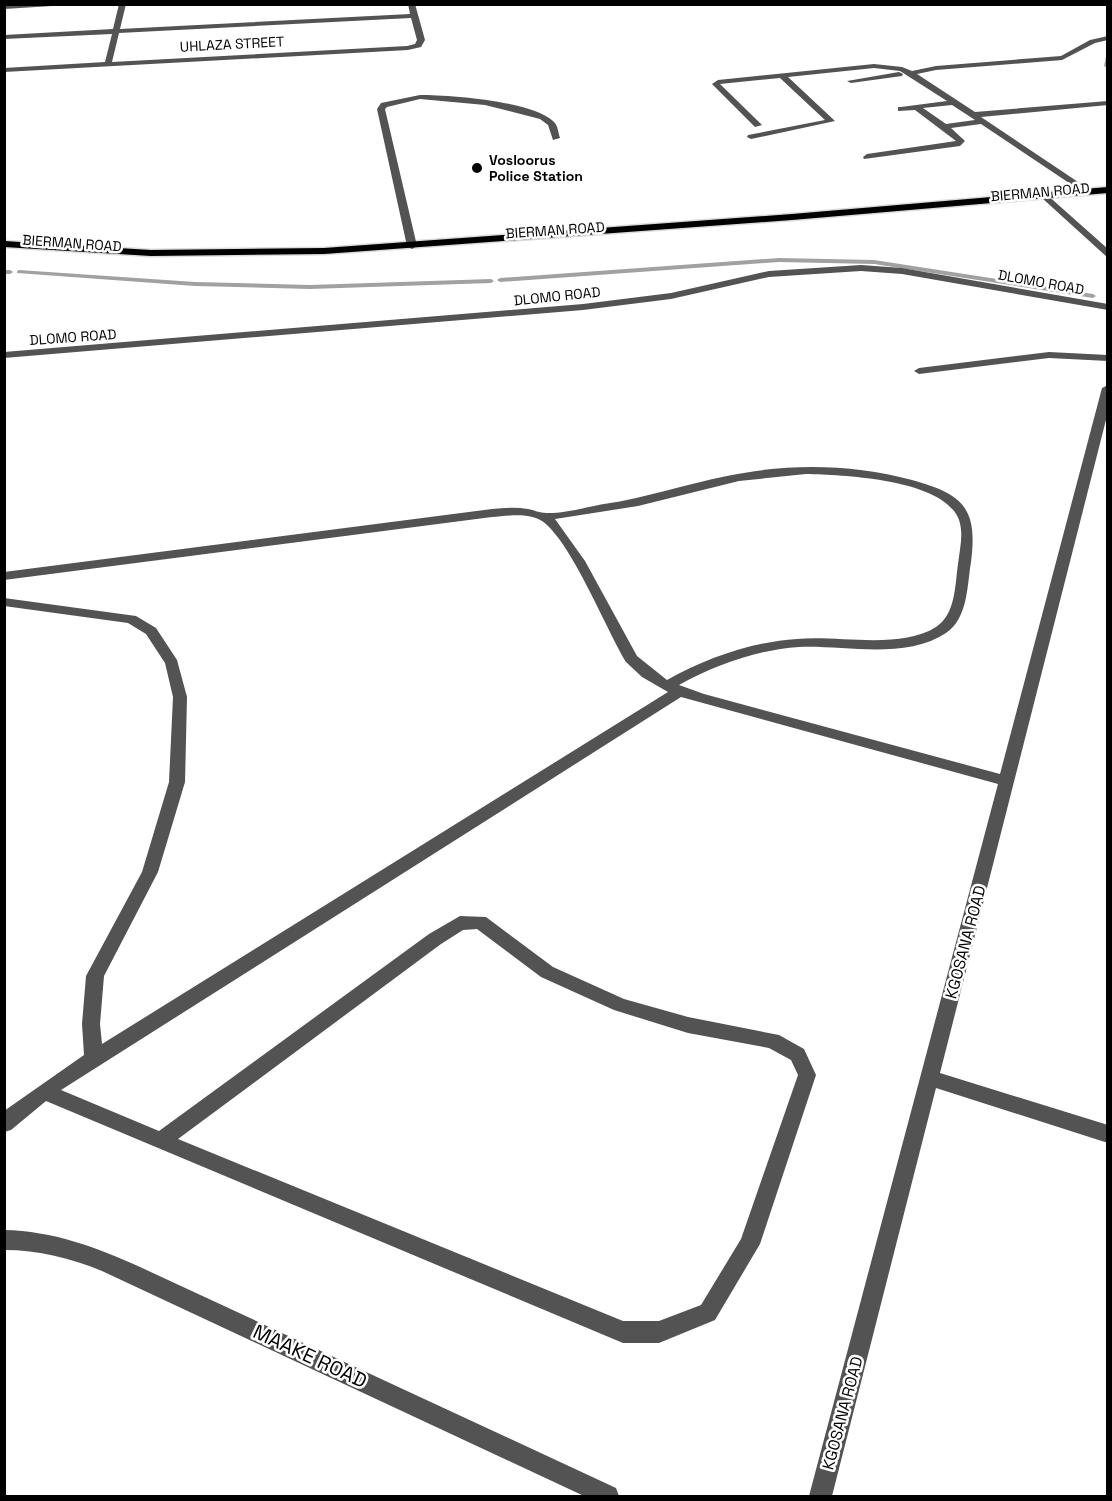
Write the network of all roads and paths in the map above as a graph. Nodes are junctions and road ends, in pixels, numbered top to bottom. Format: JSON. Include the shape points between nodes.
{"nodes":[{"id":1,"x":52,"y":4,"type":"edge"},
{"id":2,"x":123,"y":4,"type":"edge"},
{"id":3,"x":411,"y":4,"type":"edge"},
{"id":4,"x":38,"y":5,"type":"edge"},
{"id":5,"x":4,"y":7,"type":"edge"},
{"id":6,"x":414,"y":16,"type":"junction"},
{"id":7,"x":116,"y":30,"type":"junction"},
{"id":8,"x":4,"y":37,"type":"edge"},
{"id":9,"x":1107,"y":38,"type":"edge"},
{"id":10,"x":108,"y":64,"type":"junction"},
{"id":11,"x":4,"y":70,"type":"edge"},
{"id":12,"x":911,"y":73,"type":"junction"},
{"id":13,"x":780,"y":74,"type":"junction"},
{"id":14,"x":851,"y":81,"type":"dead end"},
{"id":15,"x":954,"y":102,"type":"junction"},
{"id":16,"x":1107,"y":103,"type":"edge"},
{"id":17,"x":916,"y":107,"type":"junction"},
{"id":18,"x":901,"y":109,"type":"dead end"},
{"id":19,"x":973,"y":115,"type":"junction"},
{"id":20,"x":983,"y":121,"type":"junction"},
{"id":21,"x":758,"y":125,"type":"dead end"},
{"id":22,"x":945,"y":127,"type":"junction"},
{"id":23,"x":751,"y":137,"type":"dead end"},
{"id":24,"x":556,"y":138,"type":"dead end"},
{"id":25,"x":867,"y":157,"type":"dead end"},
{"id":26,"x":1107,"y":190,"type":"edge"},
{"id":27,"x":1087,"y":192,"type":"junction"},
{"id":28,"x":1045,"y":196,"type":"junction"},
{"id":29,"x":1107,"y":199,"type":"edge"},
{"id":30,"x":1054,"y":205,"type":"junction"},
{"id":31,"x":4,"y":244,"type":"edge"},
{"id":32,"x":412,"y":246,"type":"junction"},
{"id":33,"x":4,"y":252,"type":"edge"},
{"id":34,"x":1107,"y":255,"type":"edge"},
{"id":35,"x":1107,"y":308,"type":"edge"},
{"id":36,"x":4,"y":355,"type":"edge"},
{"id":37,"x":1107,"y":358,"type":"edge"},
{"id":38,"x":919,"y":371,"type":"dead end"},
{"id":39,"x":1107,"y":388,"type":"edge"},
{"id":40,"x":544,"y":517,"type":"junction"},
{"id":41,"x":4,"y":576,"type":"edge"},
{"id":42,"x":4,"y":602,"type":"edge"},
{"id":43,"x":673,"y":689,"type":"junction"},
{"id":44,"x":1007,"y":781,"type":"junction"},
{"id":45,"x":94,"y":1059,"type":"junction"},
{"id":46,"x":930,"y":1078,"type":"junction"},
{"id":47,"x":44,"y":1092,"type":"junction"},
{"id":48,"x":4,"y":1124,"type":"edge"},
{"id":49,"x":1107,"y":1134,"type":"edge"},
{"id":50,"x":160,"y":1140,"type":"junction"},
{"id":51,"x":4,"y":1240,"type":"edge"},
{"id":52,"x":608,"y":1497,"type":"edge"},
{"id":53,"x":821,"y":1497,"type":"edge"}],
"edges":[{"from":1,"to":4,"type":"street"},
{"from":2,"to":7,"type":"street"},
{"from":3,"to":6,"type":"street","name":"UHLAZA STREET"},
{"from":4,"to":5,"type":"street"},
{"from":6,"to":7,"type":"street"},
{"from":6,"to":10,"type":"street","name":"UHLAZA STREET","via":[[421,40],[408,48]]},
{"from":7,"to":8,"type":"street"},
{"from":7,"to":10,"type":"street"},
{"from":9,"to":12,"type":"street","via":[[1088,42],[1062,58]]},
{"from":10,"to":11,"type":"street","name":"UHLAZA STREET"},
{"from":12,"to":13,"type":"street","via":[[874,66]]},
{"from":12,"to":14,"type":"street"},
{"from":12,"to":15,"type":"street"},
{"from":13,"to":21,"type":"street","via":[[716,84]]},
{"from":13,"to":23,"type":"street","via":[[831,121]]},
{"from":15,"to":17,"type":"street"},
{"from":15,"to":19,"type":"street"},
{"from":16,"to":19,"type":"street"},
{"from":17,"to":18,"type":"street"},
{"from":17,"to":22,"type":"street"},
{"from":19,"to":20,"type":"street"},
{"from":20,"to":22,"type":"street"},
{"from":20,"to":27,"type":"street"},
{"from":22,"to":25,"type":"street","via":[[961,141]]},
{"from":24,"to":32,"type":"street","via":[[552,124],[543,117],[470,99],[438,97],[384,105],[381,109]]},
{"from":26,"to":27,"type":"main road","name":"BIERMAN ROAD"},
{"from":27,"to":28,"type":"main road","name":"BIERMAN ROAD"},
{"from":28,"to":30,"type":"street"},
{"from":28,"to":32,"type":"main road","name":"BIERMAN ROAD"},
{"from":29,"to":30,"type":"main road","name":"BIERMAN ROAD"},
{"from":30,"to":33,"type":"main road","name":"BIERMAN ROAD","via":[[352,258],[166,261]]},
{"from":30,"to":34,"type":"street"},
{"from":31,"to":32,"type":"main road","name":"BIERMAN ROAD","via":[[237,254]]},
{"from":35,"to":36,"type":"street","name":"DLOMO ROAD","via":[[902,271],[839,268],[769,274],[671,296],[572,308]]},
{"from":37,"to":38,"type":"street","via":[[1049,355]]},
{"from":39,"to":44,"type":"street","name":"KGOSANA ROAD"},
{"from":40,"to":41,"type":"street","via":[[512,511],[492,513]]},
{"from":40,"to":43,"type":"street","via":[[562,534],[631,659],[645,675]]},
{"from":40,"to":43,"type":"street","via":[[635,502],[738,477],[810,471],[886,477],[911,484],[943,495],[964,517],[966,553],[958,605],[942,630],[909,641],[798,643],[731,655],[703,666]]},
{"from":42,"to":45,"type":"street","via":[[131,619],[151,631],[172,663],[180,697],[177,782],[150,872],[95,976],[91,1023]]},
{"from":43,"to":44,"type":"street"},
{"from":43,"to":45,"type":"street"},
{"from":44,"to":46,"type":"street","name":"KGOSANA ROAD"},
{"from":45,"to":47,"type":"street"},
{"from":46,"to":49,"type":"street"},
{"from":46,"to":53,"type":"street","name":"KGOSANA ROAD"},
{"from":47,"to":48,"type":"street"},
{"from":47,"to":50,"type":"street"},
{"from":50,"to":50,"type":"street","via":[[623,1332],[659,1332],[708,1313],[750,1244],[807,1075],[798,1055],[773,1041],[688,1025],[620,1005],[546,972],[480,922],[460,923]]},
{"from":51,"to":52,"type":"street","name":"MAAKE ROAD","via":[[51,1244],[87,1255]]}]}
